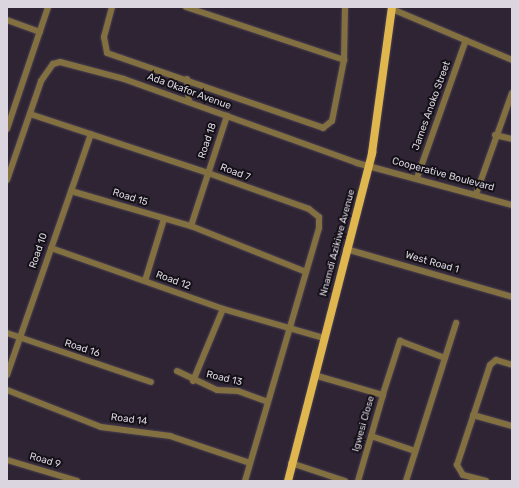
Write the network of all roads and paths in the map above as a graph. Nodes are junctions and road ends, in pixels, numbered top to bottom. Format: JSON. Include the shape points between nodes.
{"nodes":[{"id":1,"x":48,"y":7,"type":"edge"},
{"id":2,"x":112,"y":7,"type":"edge"},
{"id":3,"x":186,"y":7,"type":"edge"},
{"id":4,"x":346,"y":7,"type":"edge"},
{"id":5,"x":392,"y":8,"type":"edge"},
{"id":6,"x":7,"y":20,"type":"edge"},
{"id":7,"x":40,"y":32,"type":"junction"},
{"id":8,"x":466,"y":40,"type":"junction"},
{"id":9,"x":344,"y":60,"type":"junction"},
{"id":10,"x":512,"y":60,"type":"edge"},
{"id":11,"x":187,"y":79,"type":"junction"},
{"id":12,"x":512,"y":94,"type":"edge"},
{"id":13,"x":189,"y":102,"type":"junction"},
{"id":14,"x":30,"y":114,"type":"junction"},
{"id":15,"x":228,"y":116,"type":"junction"},
{"id":16,"x":7,"y":129,"type":"edge"},
{"id":17,"x":92,"y":134,"type":"junction"},
{"id":18,"x":495,"y":135,"type":"junction"},
{"id":19,"x":512,"y":139,"type":"edge"},
{"id":20,"x":369,"y":166,"type":"junction"},
{"id":21,"x":208,"y":172,"type":"junction"},
{"id":22,"x":417,"y":178,"type":"junction"},
{"id":23,"x":7,"y":180,"type":"edge"},
{"id":24,"x":71,"y":191,"type":"junction"},
{"id":25,"x":476,"y":194,"type":"junction"},
{"id":26,"x":512,"y":205,"type":"edge"},
{"id":27,"x":164,"y":219,"type":"junction"},
{"id":28,"x":191,"y":226,"type":"junction"},
{"id":29,"x":51,"y":248,"type":"junction"},
{"id":30,"x":346,"y":249,"type":"junction"},
{"id":31,"x":306,"y":272,"type":"junction"},
{"id":32,"x":145,"y":281,"type":"junction"},
{"id":33,"x":512,"y":297,"type":"edge"},
{"id":34,"x":223,"y":309,"type":"junction"},
{"id":35,"x":456,"y":324,"type":"dead end"},
{"id":36,"x":290,"y":331,"type":"junction"},
{"id":37,"x":7,"y":333,"type":"edge"},
{"id":38,"x":20,"y":338,"type":"junction"},
{"id":39,"x":324,"y":338,"type":"junction"},
{"id":40,"x":445,"y":358,"type":"junction"},
{"id":41,"x":512,"y":365,"type":"edge"},
{"id":42,"x":177,"y":371,"type":"dead end"},
{"id":43,"x":7,"y":375,"type":"edge"},
{"id":44,"x":314,"y":375,"type":"junction"},
{"id":45,"x":150,"y":382,"type":"dead end"},
{"id":46,"x":193,"y":382,"type":"junction"},
{"id":47,"x":7,"y":390,"type":"edge"},
{"id":48,"x":383,"y":394,"type":"junction"},
{"id":49,"x":268,"y":402,"type":"junction"},
{"id":50,"x":473,"y":416,"type":"junction"},
{"id":51,"x":512,"y":426,"type":"edge"},
{"id":52,"x":371,"y":436,"type":"junction"},
{"id":53,"x":415,"y":451,"type":"junction"},
{"id":54,"x":7,"y":460,"type":"edge"},
{"id":55,"x":250,"y":463,"type":"junction"},
{"id":56,"x":291,"y":463,"type":"junction"},
{"id":57,"x":66,"y":479,"type":"edge"},
{"id":58,"x":77,"y":481,"type":"edge"},
{"id":59,"x":245,"y":481,"type":"edge"},
{"id":60,"x":288,"y":481,"type":"edge"},
{"id":61,"x":345,"y":481,"type":"edge"},
{"id":62,"x":358,"y":481,"type":"edge"},
{"id":63,"x":406,"y":481,"type":"edge"},
{"id":64,"x":486,"y":481,"type":"edge"}],
"edges":[{"from":1,"to":7,"type":"street"},
{"from":2,"to":11,"type":"street","via":[[104,37],[107,53]]},
{"from":3,"to":9,"type":"street"},
{"from":4,"to":9,"type":"street"},
{"from":5,"to":8,"type":"street"},
{"from":5,"to":20,"type":"main road","name":"Nnamdi Azikiwe Avenue"},
{"from":6,"to":7,"type":"street"},
{"from":7,"to":16,"type":"street"},
{"from":8,"to":10,"type":"street"},
{"from":8,"to":22,"type":"street","name":"James Anoko Street"},
{"from":9,"to":11,"type":"street","via":[[332,121],[323,128]]},
{"from":11,"to":13,"type":"street"},
{"from":12,"to":18,"type":"street"},
{"from":13,"to":14,"type":"street","name":"Ada Okafor Avenue","via":[[60,62],[53,64],[42,80]]},
{"from":13,"to":15,"type":"street","name":"Ada Okafor Avenue"},
{"from":14,"to":17,"type":"street","name":"Road 7"},
{"from":14,"to":23,"type":"street","name":"Ada Okafor Avenue"},
{"from":15,"to":20,"type":"street","name":"Ada Okafor Avenue"},
{"from":15,"to":21,"type":"street","name":"Road 18"},
{"from":17,"to":21,"type":"street","name":"Road 7"},
{"from":17,"to":24,"type":"street","name":"Road 10"},
{"from":18,"to":19,"type":"street"},
{"from":18,"to":25,"type":"street"},
{"from":20,"to":22,"type":"street","name":"Cooperative Boulevard"},
{"from":20,"to":30,"type":"main road","name":"Nnamdi Azikiwe Avenue"},
{"from":21,"to":28,"type":"street","name":"Road 18"},
{"from":21,"to":31,"type":"street","name":"Road 7","via":[[317,213],[319,228]]},
{"from":22,"to":25,"type":"street","name":"Cooperative Boulevard"},
{"from":24,"to":27,"type":"street","name":"Road 15"},
{"from":24,"to":29,"type":"street","name":"Road 10"},
{"from":25,"to":26,"type":"street","name":"Cooperative Boulevard"},
{"from":27,"to":28,"type":"street","name":"Road 15"},
{"from":27,"to":32,"type":"street"},
{"from":28,"to":31,"type":"street","name":"Road 15"},
{"from":29,"to":32,"type":"street","name":"Road 12"},
{"from":29,"to":38,"type":"street","name":"Road 10"},
{"from":30,"to":33,"type":"street","name":"West Road 1"},
{"from":30,"to":39,"type":"main road","name":"Nnamdi Azikiwe Avenue"},
{"from":31,"to":36,"type":"street","name":"Road 7"},
{"from":32,"to":34,"type":"street","name":"Road 12"},
{"from":34,"to":36,"type":"street","name":"Road 12"},
{"from":34,"to":46,"type":"street"},
{"from":35,"to":40,"type":"street"},
{"from":36,"to":39,"type":"street","name":"Road 12"},
{"from":36,"to":49,"type":"street","name":"Road 7"},
{"from":37,"to":38,"type":"street","name":"Road 16"},
{"from":38,"to":43,"type":"street","name":"Road 10"},
{"from":38,"to":45,"type":"street","name":"Road 16"},
{"from":39,"to":44,"type":"main road","name":"Nnamdi Azikiwe Avenue"},
{"from":40,"to":48,"type":"street","via":[[400,341]]},
{"from":40,"to":53,"type":"street"},
{"from":41,"to":50,"type":"street","via":[[496,360],[490,366]]},
{"from":42,"to":46,"type":"street","name":"Road 13"},
{"from":44,"to":48,"type":"street","name":"Igwesi Close"},
{"from":44,"to":56,"type":"main road","name":"Nnamdi Azikiwe Avenue"},
{"from":46,"to":49,"type":"street","name":"Road 13"},
{"from":47,"to":55,"type":"street","name":"Road 14","via":[[101,427],[170,436]]},
{"from":48,"to":52,"type":"street","name":"Igwesi Close"},
{"from":49,"to":55,"type":"street","name":"Road 7"},
{"from":50,"to":51,"type":"street"},
{"from":50,"to":64,"type":"street","via":[[457,469],[463,475]]},
{"from":52,"to":53,"type":"street"},
{"from":52,"to":62,"type":"street","name":"Igwesi Close"},
{"from":53,"to":63,"type":"street"},
{"from":54,"to":57,"type":"street","name":"Road 9"},
{"from":55,"to":59,"type":"street","name":"Road 7"},
{"from":56,"to":60,"type":"main road","name":"Nnamdi Azikiwe Avenue"},
{"from":56,"to":61,"type":"street"},
{"from":57,"to":58,"type":"street","name":"Road 9"}]}
